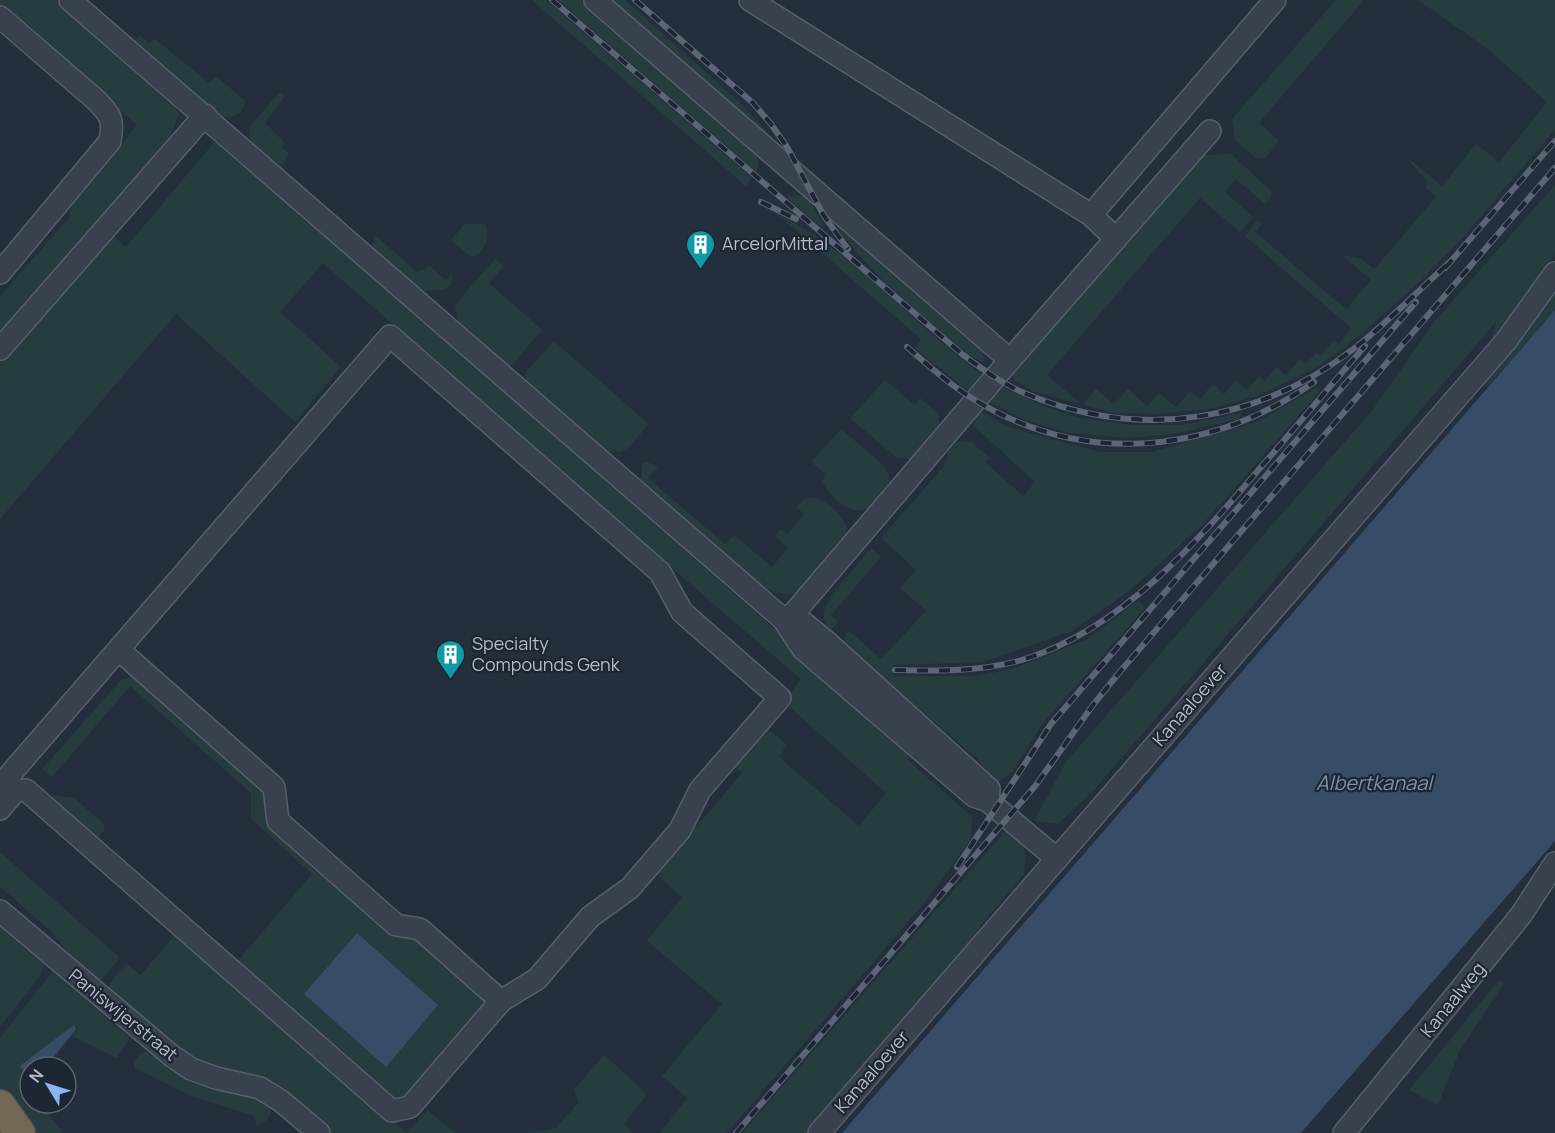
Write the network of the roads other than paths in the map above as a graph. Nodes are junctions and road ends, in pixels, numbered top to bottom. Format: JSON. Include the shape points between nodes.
{"nodes":[{"id":1,"x":70,"y":0,"type":"edge"},
{"id":2,"x":595,"y":0,"type":"edge"},
{"id":3,"x":750,"y":0,"type":"edge"},
{"id":4,"x":1275,"y":0,"type":"edge"},
{"id":5,"x":91,"y":10,"type":"edge"},
{"id":6,"x":0,"y":17,"type":"edge"},
{"id":7,"x":205,"y":115,"type":"junction"},
{"id":8,"x":1210,"y":131,"type":"dead end"},
{"id":9,"x":1091,"y":215,"type":"junction"},
{"id":10,"x":1116,"y":239,"type":"junction"},
{"id":11,"x":0,"y":273,"type":"edge"},
{"id":12,"x":1555,"y":273,"type":"edge"},
{"id":13,"x":0,"y":349,"type":"edge"},
{"id":14,"x":1010,"y":360,"type":"junction"},
{"id":15,"x":788,"y":617,"type":"junction"},
{"id":16,"x":118,"y":650,"type":"junction"},
{"id":17,"x":0,"y":786,"type":"edge"},
{"id":18,"x":988,"y":801,"type":"junction"},
{"id":19,"x":0,"y":808,"type":"edge"},
{"id":20,"x":1057,"y":859,"type":"junction"},
{"id":21,"x":1555,"y":863,"type":"edge"},
{"id":22,"x":0,"y":910,"type":"edge"},
{"id":23,"x":501,"y":1001,"type":"junction"},
{"id":24,"x":0,"y":1105,"type":"edge"},
{"id":25,"x":20,"y":1133,"type":"edge"},
{"id":26,"x":319,"y":1133,"type":"edge"},
{"id":27,"x":819,"y":1133,"type":"edge"},
{"id":28,"x":1344,"y":1133,"type":"edge"}],
"edges":[{"from":1,"to":5,"type":"street"},
{"from":2,"to":14,"type":"street"},
{"from":3,"to":9,"type":"street"},
{"from":4,"to":9,"type":"street"},
{"from":5,"to":7,"type":"street"},
{"from":6,"to":11,"type":"street","via":[[96,100],[108,112],[113,125],[110,141]]},
{"from":7,"to":13,"type":"street"},
{"from":7,"to":15,"type":"street"},
{"from":8,"to":10,"type":"street"},
{"from":9,"to":10,"type":"street"},
{"from":10,"to":14,"type":"street"},
{"from":12,"to":20,"type":"street","name":"Kanaaloever","via":[[1506,341]]},
{"from":14,"to":15,"type":"street"},
{"from":15,"to":18,"type":"street","via":[[803,649],[974,796]]},
{"from":15,"to":18,"type":"street","via":[[828,643],[989,789]]},
{"from":16,"to":17,"type":"street"},
{"from":16,"to":23,"type":"street","via":[[274,787],[278,821],[396,925],[420,929]]},
{"from":16,"to":23,"type":"street","via":[[390,336],[660,572],[682,612],[780,698],[700,790],[680,830],[630,888],[590,917],[537,979]]},
{"from":18,"to":20,"type":"street"},
{"from":19,"to":23,"type":"street","via":[[16,790],[26,790],[392,1111],[411,1107]]},
{"from":20,"to":27,"type":"street","name":"Kanaaloever"},
{"from":21,"to":28,"type":"street","name":"Kanaalweg","via":[[1521,915]]},
{"from":22,"to":26,"type":"street","name":"Paniswijerstraat","via":[[172,1056],[191,1069],[260,1088]]},
{"from":24,"to":25,"type":"highway"}]}
